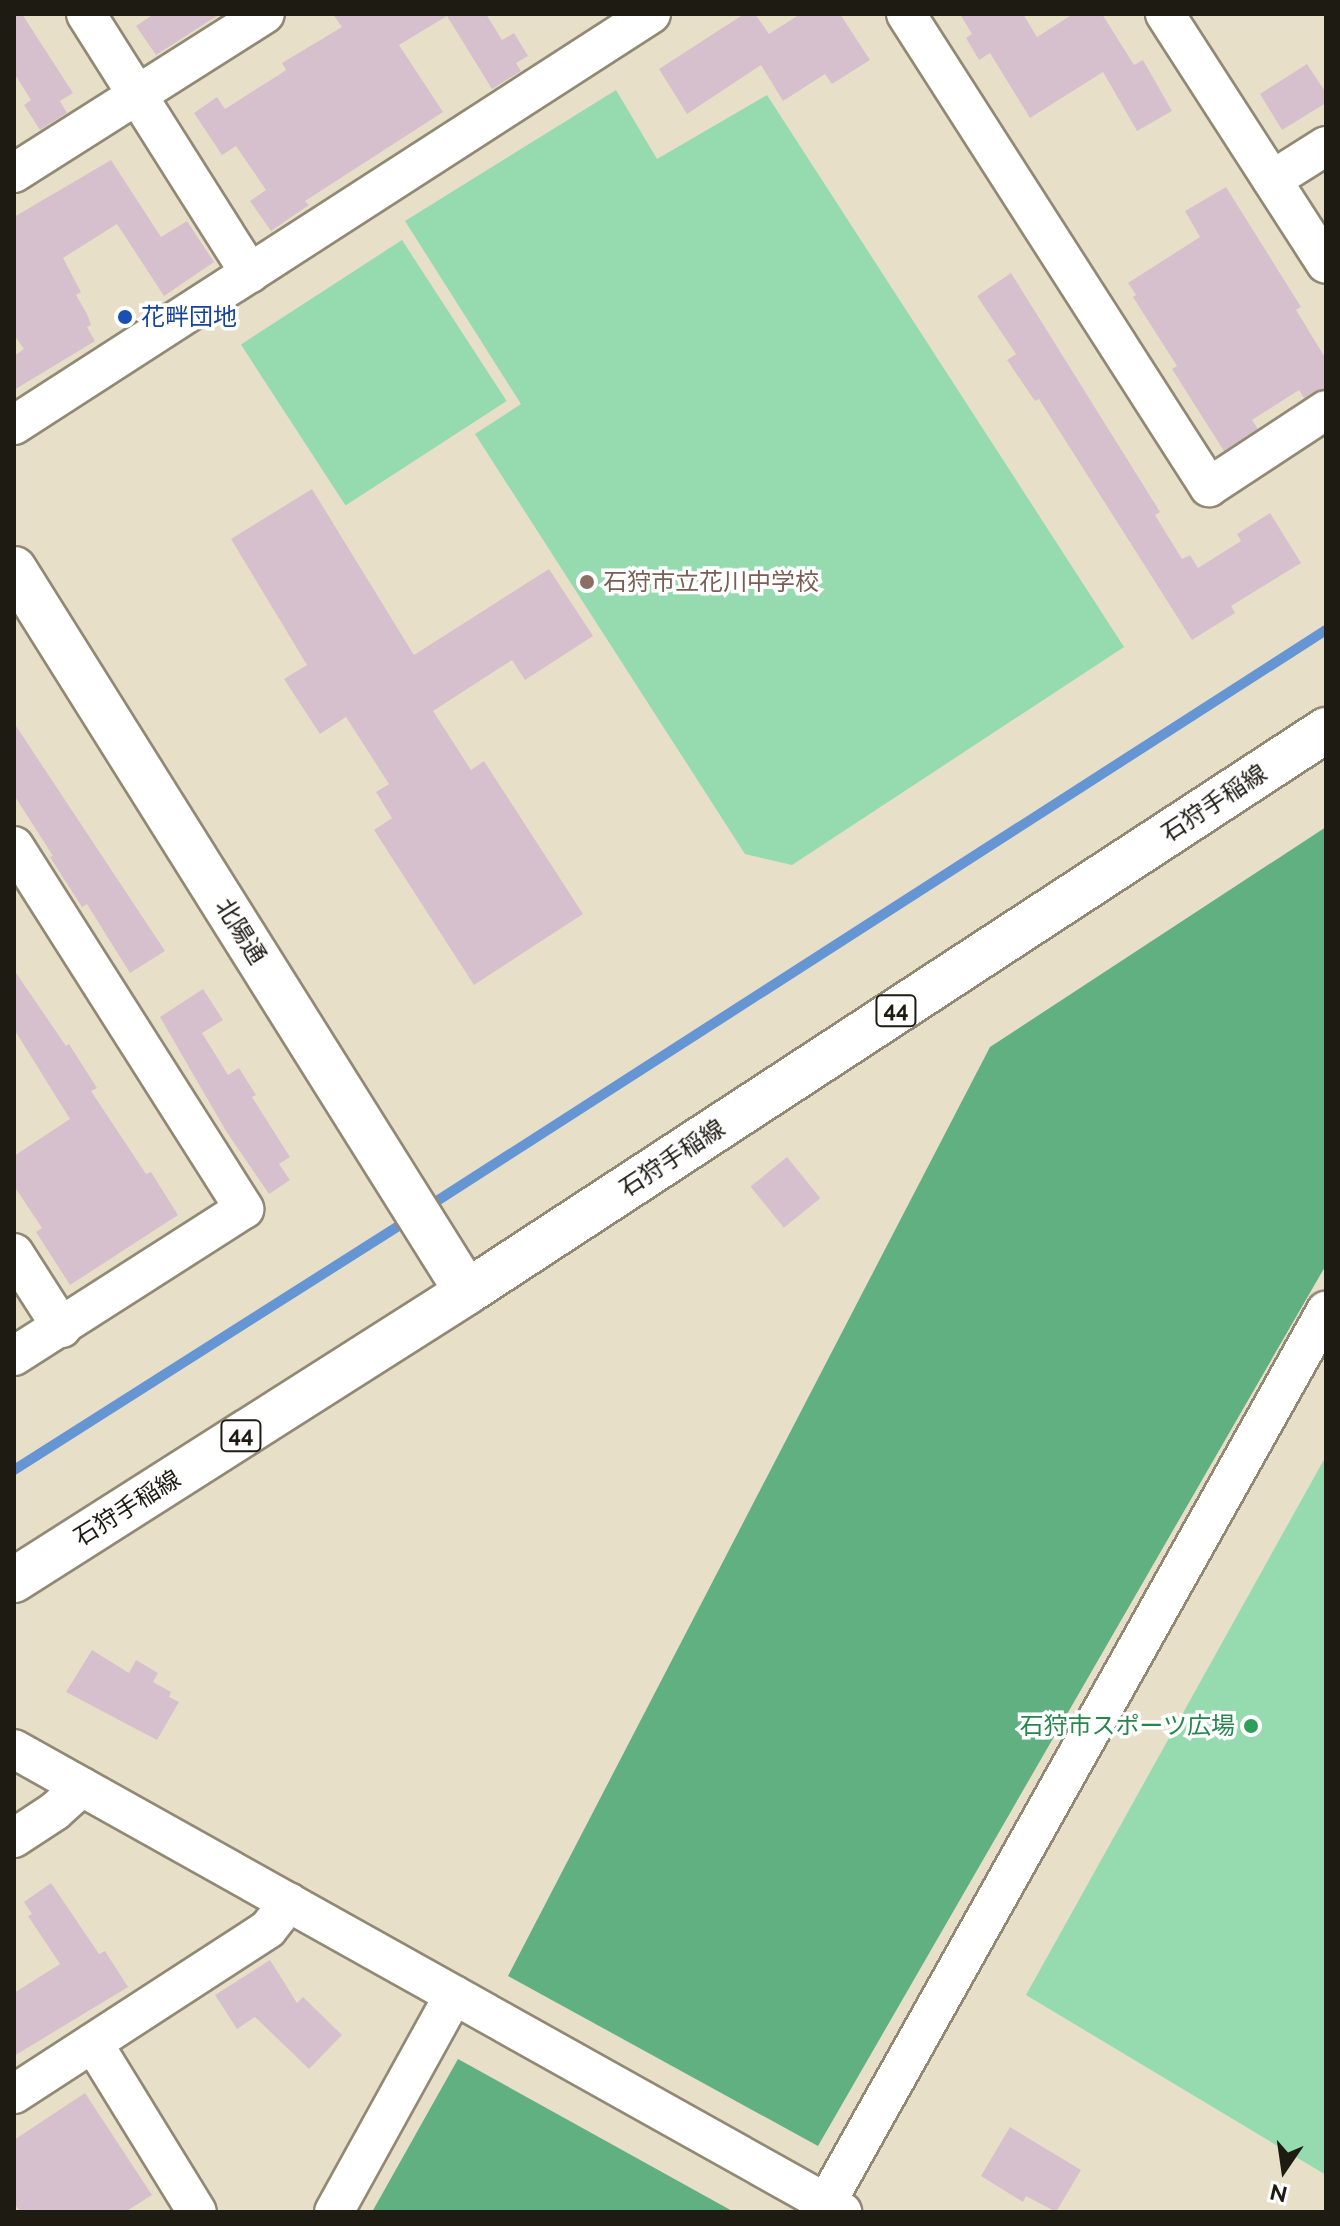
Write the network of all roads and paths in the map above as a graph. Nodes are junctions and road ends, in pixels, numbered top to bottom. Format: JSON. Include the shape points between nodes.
{"nodes":[{"id":1,"x":86,"y":14,"type":"edge"},
{"id":2,"x":265,"y":14,"type":"edge"},
{"id":3,"x":651,"y":14,"type":"edge"},
{"id":4,"x":906,"y":14,"type":"edge"},
{"id":5,"x":1165,"y":14,"type":"edge"},
{"id":6,"x":138,"y":97,"type":"junction"},
{"id":7,"x":1326,"y":146,"type":"edge"},
{"id":8,"x":14,"y":173,"type":"edge"},
{"id":9,"x":1272,"y":180,"type":"junction"},
{"id":10,"x":1326,"y":264,"type":"edge"},
{"id":11,"x":250,"y":273,"type":"junction"},
{"id":12,"x":1326,"y":410,"type":"edge"},
{"id":13,"x":14,"y":425,"type":"edge"},
{"id":14,"x":14,"y":569,"type":"edge"},
{"id":15,"x":1326,"y":730,"type":"edge"},
{"id":16,"x":14,"y":846,"type":"edge"},
{"id":17,"x":14,"y":1253,"type":"edge"},
{"id":18,"x":467,"y":1292,"type":"junction"},
{"id":19,"x":1326,"y":1311,"type":"edge"},
{"id":20,"x":62,"y":1328,"type":"junction"},
{"id":21,"x":14,"y":1356,"type":"edge"},
{"id":22,"x":14,"y":1580,"type":"edge"},
{"id":23,"x":14,"y":1749,"type":"edge"},
{"id":24,"x":82,"y":1787,"type":"junction"},
{"id":25,"x":14,"y":1838,"type":"edge"},
{"id":26,"x":289,"y":1902,"type":"junction"},
{"id":27,"x":454,"y":1995,"type":"junction"},
{"id":28,"x":93,"y":2043,"type":"junction"},
{"id":29,"x":14,"y":2094,"type":"edge"},
{"id":30,"x":834,"y":2208,"type":"edge"},
{"id":31,"x":197,"y":2212,"type":"edge"},
{"id":32,"x":334,"y":2212,"type":"edge"}],
"edges":[{"from":1,"to":6,"type":"street"},
{"from":2,"to":6,"type":"street"},
{"from":3,"to":11,"type":"street"},
{"from":4,"to":12,"type":"street","via":[[1209,487]]},
{"from":5,"to":9,"type":"street"},
{"from":6,"to":8,"type":"street"},
{"from":6,"to":11,"type":"street"},
{"from":7,"to":9,"type":"street"},
{"from":9,"to":10,"type":"street"},
{"from":11,"to":13,"type":"street"},
{"from":14,"to":18,"type":"main road","name":"北陽通"},
{"from":15,"to":18,"type":"main road","name":"石狩手稲線","number":"44"},
{"from":16,"to":20,"type":"street","via":[[244,1209]]},
{"from":17,"to":20,"type":"street"},
{"from":18,"to":22,"type":"main road","name":"石狩手稲線","number":"44"},
{"from":19,"to":30,"type":"street"},
{"from":20,"to":21,"type":"street"},
{"from":23,"to":24,"type":"street"},
{"from":24,"to":25,"type":"street"},
{"from":24,"to":26,"type":"street"},
{"from":26,"to":27,"type":"street"},
{"from":26,"to":28,"type":"street","via":[[268,1929]]},
{"from":27,"to":30,"type":"street"},
{"from":27,"to":32,"type":"street"},
{"from":28,"to":29,"type":"street"},
{"from":28,"to":31,"type":"street"}]}
